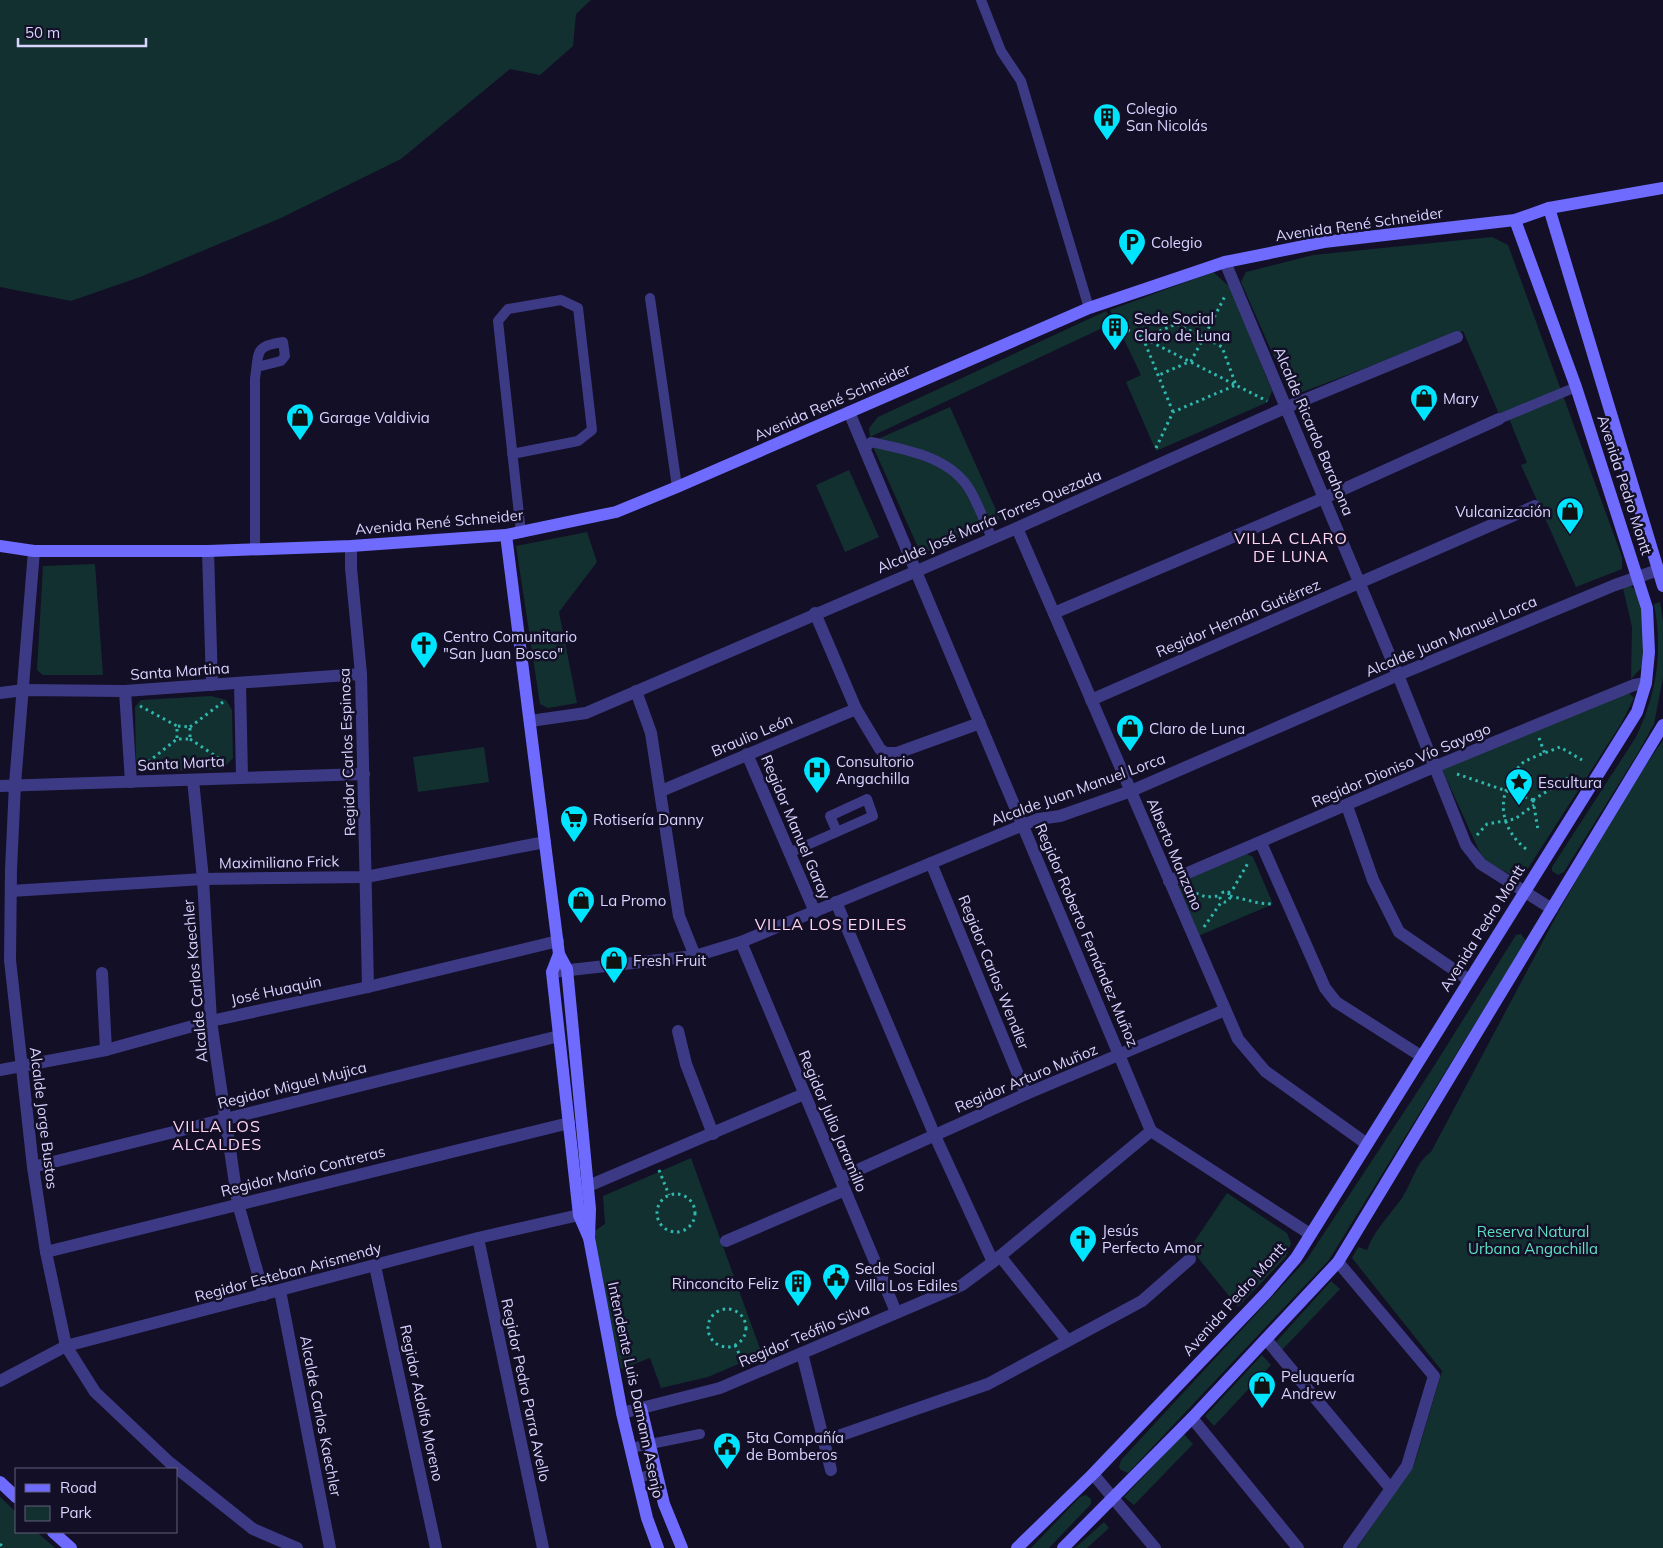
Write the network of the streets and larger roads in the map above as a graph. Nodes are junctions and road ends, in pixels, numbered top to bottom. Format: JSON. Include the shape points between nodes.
{"nodes":[{"id":1,"x":1663,"y":188,"type":"edge"},
{"id":2,"x":1549,"y":208,"type":"junction"},
{"id":3,"x":1515,"y":220,"type":"junction"},
{"id":4,"x":1224,"y":262,"type":"junction"},
{"id":5,"x":1457,"y":337,"type":"dead end"},
{"id":6,"x":1287,"y":407,"type":"junction"},
{"id":7,"x":849,"y":412,"type":"junction"},
{"id":8,"x":1499,"y":418,"type":"road end"},
{"id":9,"x":1324,"y":498,"type":"junction"},
{"id":10,"x":1535,"y":506,"type":"dead end"},
{"id":11,"x":1017,"y":528,"type":"junction"},
{"id":12,"x":506,"y":535,"type":"junction"},
{"id":13,"x":0,"y":546,"type":"edge"},
{"id":14,"x":351,"y":546,"type":"junction"},
{"id":15,"x":34,"y":551,"type":"junction"},
{"id":16,"x":208,"y":551,"type":"junction"},
{"id":17,"x":916,"y":570,"type":"junction"},
{"id":18,"x":1658,"y":570,"type":"junction"},
{"id":19,"x":1638,"y":578,"type":"junction"},
{"id":20,"x":1360,"y":583,"type":"junction"},
{"id":21,"x":1663,"y":586,"type":"edge"},
{"id":22,"x":815,"y":613,"type":"junction"},
{"id":23,"x":1054,"y":613,"type":"junction"},
{"id":24,"x":361,"y":674,"type":"junction"},
{"id":25,"x":1398,"y":675,"type":"junction"},
{"id":26,"x":240,"y":683,"type":"junction"},
{"id":27,"x":1646,"y":683,"type":"junction"},
{"id":28,"x":212,"y":685,"type":"junction"},
{"id":29,"x":24,"y":690,"type":"junction"},
{"id":30,"x":636,"y":691,"type":"junction"},
{"id":31,"x":125,"y":692,"type":"junction"},
{"id":32,"x":0,"y":693,"type":"edge"},
{"id":33,"x":1091,"y":700,"type":"junction"},
{"id":34,"x":856,"y":709,"type":"junction"},
{"id":35,"x":530,"y":721,"type":"junction"},
{"id":36,"x":980,"y":723,"type":"junction"},
{"id":37,"x":1663,"y":725,"type":"edge"},
{"id":38,"x":747,"y":754,"type":"junction"},
{"id":39,"x":1434,"y":767,"type":"junction"},
{"id":40,"x":364,"y":774,"type":"junction"},
{"id":41,"x":242,"y":777,"type":"junction"},
{"id":42,"x":193,"y":780,"type":"junction"},
{"id":43,"x":131,"y":782,"type":"junction"},
{"id":44,"x":15,"y":784,"type":"junction"},
{"id":45,"x":0,"y":786,"type":"edge"},
{"id":46,"x":661,"y":791,"type":"junction"},
{"id":47,"x":1130,"y":791,"type":"junction"},
{"id":48,"x":1347,"y":806,"type":"junction"},
{"id":49,"x":1022,"y":825,"type":"junction"},
{"id":50,"x":545,"y":842,"type":"junction"},
{"id":51,"x":1262,"y":847,"type":"junction"},
{"id":52,"x":931,"y":863,"type":"junction"},
{"id":53,"x":5,"y":871,"type":"edge"},
{"id":54,"x":366,"y":877,"type":"junction"},
{"id":55,"x":203,"y":879,"type":"junction"},
{"id":56,"x":1175,"y":879,"type":"junction"},
{"id":57,"x":11,"y":891,"type":"junction"},
{"id":58,"x":1524,"y":892,"type":"junction"},
{"id":59,"x":836,"y":902,"type":"junction"},
{"id":60,"x":1552,"y":909,"type":"junction"},
{"id":61,"x":815,"y":912,"type":"junction"},
{"id":62,"x":741,"y":942,"type":"junction"},
{"id":63,"x":559,"y":947,"type":"junction"},
{"id":64,"x":695,"y":956,"type":"junction"},
{"id":65,"x":5,"y":961,"type":"edge"},
{"id":66,"x":567,"y":969,"type":"junction"},
{"id":67,"x":552,"y":972,"type":"junction"},
{"id":68,"x":102,"y":973,"type":"dead end"},
{"id":69,"x":1469,"y":980,"type":"junction"},
{"id":70,"x":368,"y":987,"type":"junction"},
{"id":71,"x":1225,"y":1010,"type":"junction"},
{"id":72,"x":211,"y":1021,"type":"junction"},
{"id":73,"x":678,"y":1031,"type":"dead end"},
{"id":74,"x":559,"y":1036,"type":"junction"},
{"id":75,"x":106,"y":1050,"type":"junction"},
{"id":76,"x":1120,"y":1056,"type":"junction"},
{"id":77,"x":1421,"y":1056,"type":"junction"},
{"id":78,"x":20,"y":1067,"type":"junction"},
{"id":79,"x":0,"y":1070,"type":"edge"},
{"id":80,"x":804,"y":1094,"type":"junction"},
{"id":81,"x":1026,"y":1094,"type":"junction"},
{"id":82,"x":225,"y":1118,"type":"junction"},
{"id":83,"x":569,"y":1123,"type":"junction"},
{"id":84,"x":1151,"y":1131,"type":"junction"},
{"id":85,"x":713,"y":1134,"type":"junction"},
{"id":86,"x":935,"y":1136,"type":"junction"},
{"id":87,"x":1367,"y":1144,"type":"junction"},
{"id":88,"x":33,"y":1167,"type":"junction"},
{"id":89,"x":840,"y":1178,"type":"junction"},
{"id":90,"x":588,"y":1185,"type":"junction"},
{"id":91,"x":845,"y":1190,"type":"junction"},
{"id":92,"x":576,"y":1191,"type":"junction"},
{"id":93,"x":238,"y":1204,"type":"junction"},
{"id":94,"x":585,"y":1212,"type":"junction"},
{"id":95,"x":1310,"y":1234,"type":"junction"},
{"id":96,"x":478,"y":1238,"type":"junction"},
{"id":97,"x":726,"y":1241,"type":"dead end"},
{"id":98,"x":46,"y":1252,"type":"junction"},
{"id":99,"x":996,"y":1259,"type":"junction"},
{"id":100,"x":1190,"y":1259,"type":"dead end"},
{"id":101,"x":1338,"y":1262,"type":"junction"},
{"id":102,"x":375,"y":1266,"type":"junction"},
{"id":103,"x":280,"y":1291,"type":"junction"},
{"id":104,"x":264,"y":1295,"type":"junction"},
{"id":105,"x":896,"y":1312,"type":"junction"},
{"id":106,"x":1266,"y":1339,"type":"junction"},
{"id":107,"x":1067,"y":1340,"type":"junction"},
{"id":108,"x":66,"y":1346,"type":"junction"},
{"id":109,"x":802,"y":1353,"type":"junction"},
{"id":110,"x":0,"y":1381,"type":"edge"},
{"id":111,"x":641,"y":1408,"type":"junction"},
{"id":112,"x":622,"y":1413,"type":"junction"},
{"id":113,"x":1192,"y":1418,"type":"junction"},
{"id":114,"x":824,"y":1441,"type":"junction"},
{"id":115,"x":177,"y":1468,"type":"edge"},
{"id":116,"x":178,"y":1469,"type":"edge"},
{"id":117,"x":831,"y":1470,"type":"dead end"},
{"id":118,"x":1093,"y":1474,"type":"junction"},
{"id":119,"x":0,"y":1482,"type":"edge"},
{"id":120,"x":1391,"y":1489,"type":"junction"},
{"id":121,"x":15,"y":1497,"type":"edge"},
{"id":122,"x":1113,"y":1498,"type":"junction"},
{"id":123,"x":54,"y":1533,"type":"edge"},
{"id":124,"x":71,"y":1548,"type":"edge"},
{"id":125,"x":297,"y":1548,"type":"edge"},
{"id":126,"x":330,"y":1548,"type":"edge"},
{"id":127,"x":436,"y":1548,"type":"edge"},
{"id":128,"x":543,"y":1548,"type":"edge"},
{"id":129,"x":658,"y":1548,"type":"edge"},
{"id":130,"x":682,"y":1548,"type":"edge"},
{"id":131,"x":1017,"y":1548,"type":"edge"},
{"id":132,"x":1063,"y":1548,"type":"edge"},
{"id":133,"x":1155,"y":1548,"type":"edge"},
{"id":134,"x":1298,"y":1548,"type":"edge"},
{"id":135,"x":1349,"y":1548,"type":"edge"}],
"edges":[{"from":1,"to":2,"type":"main road","name":"Avenida René Schneider"},
{"from":2,"to":3,"type":"main road","name":"Avenida René Schneider"},
{"from":2,"to":18,"type":"main road","name":"Avenida Pedro Montt"},
{"from":3,"to":4,"type":"main road","name":"Avenida René Schneider","via":[[1324,242]]},
{"from":3,"to":19,"type":"main road","name":"Avenida Pedro Montt","via":[[1576,387]]},
{"from":4,"to":6,"type":"street","name":"Alcalde Ricardo Barahona"},
{"from":4,"to":7,"type":"main road","name":"Avenida René Schneider","via":[[1089,308]]},
{"from":5,"to":6,"type":"street","name":"Alcalde José María Torres Quezada"},
{"from":6,"to":9,"type":"street","name":"Alcalde Ricardo Barahona"},
{"from":6,"to":11,"type":"street","name":"Alcalde José María Torres Quezada"},
{"from":7,"to":12,"type":"main road","name":"Avenida René Schneider","via":[[616,512]]},
{"from":7,"to":17,"type":"street","name":"Regidor Roberto Fernández Muñoz"},
{"from":8,"to":9,"type":"street"},
{"from":9,"to":20,"type":"street","name":"Alcalde Ricardo Barahona"},
{"from":9,"to":23,"type":"street"},
{"from":10,"to":20,"type":"street","name":"Regidor Hernán Gutiérrez"},
{"from":11,"to":17,"type":"street","name":"Alcalde José María Torres Quezada"},
{"from":11,"to":23,"type":"street","name":"Alberto Manzano"},
{"from":12,"to":14,"type":"main road","name":"Avenida René Schneider"},
{"from":12,"to":35,"type":"main road","name":"Intendente Luis Damann Asenjo"},
{"from":13,"to":15,"type":"main road","name":"Avenida René Schneider"},
{"from":14,"to":16,"type":"main road","name":"Avenida René Schneider"},
{"from":14,"to":24,"type":"street","name":"Regidor Carlos Espinosa"},
{"from":15,"to":16,"type":"main road","name":"Avenida René Schneider"},
{"from":15,"to":29,"type":"street","name":"Alcalde Jorge Bustos"},
{"from":16,"to":28,"type":"street"},
{"from":17,"to":22,"type":"street","name":"Alcalde José María Torres Quezada"},
{"from":17,"to":36,"type":"street","name":"Regidor Roberto Fernández Muñoz"},
{"from":18,"to":19,"type":"street","name":"Alcalde Juan Manuel Lorca"},
{"from":18,"to":21,"type":"main road","name":"Avenida Pedro Montt"},
{"from":19,"to":25,"type":"street","name":"Alcalde Juan Manuel Lorca","via":[[1606,588]]},
{"from":19,"to":27,"type":"main road","name":"Avenida Pedro Montt","via":[[1649,626]]},
{"from":20,"to":25,"type":"street","name":"Alcalde Ricardo Barahona"},
{"from":20,"to":33,"type":"street","name":"Regidor Hernán Gutiérrez"},
{"from":22,"to":30,"type":"street","name":"Alcalde José María Torres Quezada"},
{"from":22,"to":34,"type":"street"},
{"from":23,"to":33,"type":"street","name":"Alberto Manzano"},
{"from":24,"to":26,"type":"street","name":"Santa Martina"},
{"from":24,"to":40,"type":"street","name":"Regidor Carlos Espinosa"},
{"from":25,"to":39,"type":"street","name":"Alcalde Ricardo Barahona"},
{"from":25,"to":47,"type":"street","name":"Alcalde Juan Manuel Lorca"},
{"from":26,"to":28,"type":"street","name":"Santa Martina"},
{"from":26,"to":41,"type":"street"},
{"from":27,"to":39,"type":"street","name":"Regidor Dioniso Vío Sayago","via":[[1634,685]]},
{"from":27,"to":58,"type":"main road","name":"Avenida Pedro Montt","via":[[1637,712]]},
{"from":28,"to":31,"type":"street","name":"Santa Martina"},
{"from":29,"to":31,"type":"street","name":"Santa Martina"},
{"from":29,"to":32,"type":"street","name":"Santa Martina"},
{"from":29,"to":44,"type":"street","name":"Alcalde Jorge Bustos"},
{"from":30,"to":35,"type":"street","name":"Alcalde José María Torres Quezada","via":[[586,713]]},
{"from":30,"to":46,"type":"street","via":[[652,733]]},
{"from":31,"to":43,"type":"street"},
{"from":33,"to":47,"type":"street","name":"Alberto Manzano"},
{"from":34,"to":36,"type":"street","via":[[875,745],[891,754]]},
{"from":34,"to":38,"type":"street","name":"Braulio León"},
{"from":35,"to":50,"type":"main road","name":"Intendente Luis Damann Asenjo"},
{"from":36,"to":49,"type":"street","name":"Regidor Roberto Fernández Muñoz"},
{"from":37,"to":60,"type":"main road"},
{"from":38,"to":46,"type":"street","name":"Braulio León"},
{"from":38,"to":61,"type":"street","name":"Regidor Manuel Garay"},
{"from":39,"to":48,"type":"street","name":"Regidor Dioniso Vío Sayago"},
{"from":39,"to":58,"type":"street","name":"Alcalde Ricardo Barahona","via":[[1466,845],[1481,864]]},
{"from":40,"to":41,"type":"street","name":"Santa Marta"},
{"from":40,"to":54,"type":"street","name":"Regidor Carlos Espinosa"},
{"from":41,"to":42,"type":"street","name":"Santa Marta"},
{"from":42,"to":43,"type":"street","name":"Santa Marta"},
{"from":42,"to":55,"type":"street","name":"Alcalde Carlos Kaechler"},
{"from":43,"to":44,"type":"street","name":"Santa Marta"},
{"from":44,"to":45,"type":"street","name":"Santa Marta"},
{"from":44,"to":53,"type":"street","name":"Alcalde Jorge Bustos"},
{"from":46,"to":64,"type":"street","via":[[679,916]]},
{"from":47,"to":49,"type":"street","name":"Alcalde Juan Manuel Lorca","via":[[1060,816]]},
{"from":47,"to":56,"type":"street","name":"Alberto Manzano"},
{"from":48,"to":51,"type":"street","name":"Regidor Dioniso Vío Sayago"},
{"from":48,"to":69,"type":"street","via":[[1372,880],[1399,932]]},
{"from":49,"to":52,"type":"street","name":"Alcalde Juan Manuel Lorca"},
{"from":49,"to":76,"type":"street","name":"Regidor Roberto Fernández Muñoz"},
{"from":50,"to":54,"type":"street","name":"Maximiliano Frick"},
{"from":50,"to":63,"type":"main road","name":"Intendente Luis Damann Asenjo"},
{"from":51,"to":56,"type":"street","name":"Regidor Dioniso Vío Sayago"},
{"from":51,"to":77,"type":"street","via":[[1325,988],[1336,1002]]},
{"from":52,"to":59,"type":"street","name":"Alcalde Juan Manuel Lorca"},
{"from":52,"to":81,"type":"street","name":"Regidor Carlos Wendler"},
{"from":53,"to":57,"type":"street","name":"Alcalde Jorge Bustos"},
{"from":54,"to":55,"type":"street","name":"Maximiliano Frick"},
{"from":54,"to":70,"type":"street","name":"Regidor Carlos Espinosa"},
{"from":55,"to":57,"type":"street","name":"Maximiliano Frick"},
{"from":55,"to":72,"type":"street","name":"Alcalde Carlos Kaechler"},
{"from":56,"to":71,"type":"street","name":"Alberto Manzano","via":[[1197,945]]},
{"from":57,"to":65,"type":"street","name":"Alcalde Jorge Bustos"},
{"from":58,"to":60,"type":"street","name":"Alcalde Ricardo Barahona"},
{"from":58,"to":69,"type":"main road","name":"Avenida Pedro Montt"},
{"from":59,"to":61,"type":"street","name":"Alcalde Juan Manuel Lorca"},
{"from":59,"to":86,"type":"street"},
{"from":60,"to":101,"type":"main road"},
{"from":61,"to":62,"type":"street","name":"Alcalde Juan Manuel Lorca"},
{"from":62,"to":64,"type":"street","name":"Alcalde Juan Manuel Lorca"},
{"from":62,"to":80,"type":"street","name":"Regidor Julio Jaramillo"},
{"from":63,"to":66,"type":"main road","name":"Intendente Luis Damann Asenjo"},
{"from":63,"to":67,"type":"main road","name":"Intendente Luis Damann Asenjo"},
{"from":63,"to":70,"type":"street","name":"José Huaquin"},
{"from":64,"to":66,"type":"street","name":"Alcalde Juan Manuel Lorca"},
{"from":65,"to":78,"type":"street","name":"Alcalde Jorge Bustos"},
{"from":66,"to":67,"type":"street","name":"Alcalde Juan Manuel Lorca"},
{"from":66,"to":90,"type":"main road","name":"Intendente Luis Damann Asenjo"},
{"from":67,"to":74,"type":"main road","name":"Intendente Luis Damann Asenjo"},
{"from":68,"to":75,"type":"street"},
{"from":69,"to":77,"type":"main road","name":"Avenida Pedro Montt"},
{"from":70,"to":72,"type":"street","name":"José Huaquin"},
{"from":71,"to":76,"type":"street","name":"Regidor Arturo Muñoz"},
{"from":71,"to":87,"type":"street","name":"Alberto Manzano","via":[[1238,1039],[1265,1071]]},
{"from":72,"to":75,"type":"street","name":"José Huaquin"},
{"from":72,"to":82,"type":"street","name":"Alcalde Carlos Kaechler"},
{"from":73,"to":85,"type":"street","via":[[686,1064]]},
{"from":74,"to":82,"type":"street","name":"Regidor Miguel Mujica"},
{"from":74,"to":83,"type":"main road","name":"Intendente Luis Damann Asenjo"},
{"from":75,"to":78,"type":"street","name":"José Huaquin"},
{"from":76,"to":81,"type":"street","name":"Regidor Arturo Muñoz"},
{"from":76,"to":84,"type":"street","name":"Regidor Roberto Fernández Muñoz"},
{"from":77,"to":87,"type":"main road","name":"Avenida Pedro Montt"},
{"from":78,"to":79,"type":"street","name":"José Huaquin"},
{"from":78,"to":88,"type":"street","name":"Alcalde Jorge Bustos"},
{"from":80,"to":85,"type":"street"},
{"from":80,"to":89,"type":"street","name":"Regidor Julio Jaramillo"},
{"from":81,"to":86,"type":"street","name":"Regidor Arturo Muñoz"},
{"from":82,"to":88,"type":"street","name":"Regidor Miguel Mujica"},
{"from":82,"to":93,"type":"street","name":"Alcalde Carlos Kaechler"},
{"from":83,"to":92,"type":"main road","name":"Intendente Luis Damann Asenjo"},
{"from":83,"to":93,"type":"street","name":"Regidor Mario Contreras"},
{"from":84,"to":95,"type":"street"},
{"from":84,"to":99,"type":"street","name":"Regidor Teófilo Silva"},
{"from":85,"to":90,"type":"street"},
{"from":86,"to":89,"type":"street","name":"Regidor Arturo Muñoz"},
{"from":86,"to":99,"type":"street"},
{"from":87,"to":95,"type":"main road","name":"Avenida Pedro Montt"},
{"from":88,"to":98,"type":"street","name":"Alcalde Jorge Bustos"},
{"from":89,"to":91,"type":"street","name":"Regidor Julio Jaramillo"},
{"from":90,"to":92,"type":"street"},
{"from":90,"to":94,"type":"main road","name":"Intendente Luis Damann Asenjo"},
{"from":91,"to":97,"type":"street"},
{"from":91,"to":105,"type":"street","name":"Regidor Julio Jaramillo"},
{"from":92,"to":94,"type":"main road","name":"Intendente Luis Damann Asenjo"},
{"from":93,"to":98,"type":"street","name":"Regidor Mario Contreras"},
{"from":93,"to":104,"type":"street","name":"Alcalde Carlos Kaechler"},
{"from":94,"to":96,"type":"street","name":"Regidor Esteban Arismendy"},
{"from":94,"to":112,"type":"main road","name":"Intendente Luis Damann Asenjo"},
{"from":95,"to":118,"type":"main road","name":"Avenida Pedro Montt","via":[[1296,1258],[1266,1293]]},
{"from":96,"to":102,"type":"street","name":"Regidor Esteban Arismendy"},
{"from":96,"to":128,"type":"street","name":"Regidor Pedro Parra Avello"},
{"from":98,"to":108,"type":"street","name":"Alcalde Jorge Bustos"},
{"from":99,"to":105,"type":"street","name":"Regidor Teófilo Silva","via":[[962,1285]]},
{"from":99,"to":107,"type":"street"},
{"from":100,"to":107,"type":"street","via":[[1142,1301]]},
{"from":101,"to":106,"type":"main road"},
{"from":101,"to":120,"type":"street","via":[[1434,1376],[1406,1466]]},
{"from":102,"to":103,"type":"street","name":"Regidor Esteban Arismendy"},
{"from":102,"to":127,"type":"street","name":"Regidor Adolfo Moreno"},
{"from":103,"to":104,"type":"street","name":"Regidor Esteban Arismendy"},
{"from":103,"to":126,"type":"street","name":"Alcalde Carlos Kaechler"},
{"from":104,"to":108,"type":"street","name":"Regidor Esteban Arismendy"},
{"from":105,"to":109,"type":"street","name":"Regidor Teófilo Silva"},
{"from":106,"to":113,"type":"main road"},
{"from":106,"to":120,"type":"street"},
{"from":107,"to":114,"type":"street","via":[[988,1384]]},
{"from":108,"to":110,"type":"street","name":"Regidor Esteban Arismendy"},
{"from":108,"to":115,"type":"street","name":"Alcalde Jorge Bustos","via":[[95,1392]]},
{"from":109,"to":111,"type":"street","name":"Regidor Teófilo Silva","via":[[720,1388]]},
{"from":109,"to":114,"type":"street"},
{"from":111,"to":112,"type":"street","name":"Regidor Teófilo Silva"},
{"from":111,"to":130,"type":"main road","name":"Intendente Luis Damann Asenjo","via":[[669,1521]]},
{"from":112,"to":129,"type":"main road","name":"Intendente Luis Damann Asenjo","via":[[647,1518]]},
{"from":113,"to":122,"type":"main road"},
{"from":113,"to":134,"type":"street"},
{"from":114,"to":117,"type":"street"},
{"from":116,"to":125,"type":"street","name":"Alcalde Jorge Bustos","via":[[253,1529]]},
{"from":118,"to":122,"type":"street"},
{"from":118,"to":131,"type":"main road","name":"Avenida Pedro Montt"},
{"from":119,"to":121,"type":"main road"},
{"from":120,"to":135,"type":"street"},
{"from":122,"to":132,"type":"main road"},
{"from":122,"to":133,"type":"street"},
{"from":123,"to":124,"type":"main road"}]}
